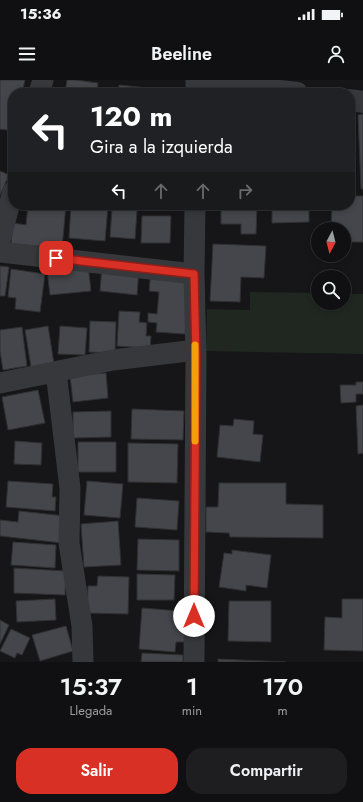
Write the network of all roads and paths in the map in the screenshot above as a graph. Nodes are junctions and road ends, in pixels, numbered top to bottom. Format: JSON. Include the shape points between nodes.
{"nodes":[{"id":1,"x":211,"y":80,"type":"edge"},
{"id":2,"x":258,"y":88,"type":"edge"},
{"id":3,"x":8,"y":210,"type":"edge"},
{"id":4,"x":195,"y":210,"type":"edge"},
{"id":5,"x":0,"y":240,"type":"edge"},
{"id":6,"x":0,"y":252,"type":"edge"},
{"id":7,"x":194,"y":274,"type":"junction"},
{"id":8,"x":196,"y":350,"type":"junction"},
{"id":9,"x":56,"y":372,"type":"junction"},
{"id":10,"x":0,"y":383,"type":"edge"},
{"id":11,"x":83,"y":662,"type":"edge"},
{"id":12,"x":194,"y":662,"type":"edge"}],
"edges":[{"from":1,"to":2,"type":"street"},
{"from":3,"to":5,"type":"street"},
{"from":4,"to":7,"type":"street"},
{"from":6,"to":7,"type":"street"},
{"from":7,"to":8,"type":"street"},
{"from":8,"to":9,"type":"street","via":[[113,360]]},
{"from":8,"to":12,"type":"street"},
{"from":9,"to":10,"type":"street"},
{"from":9,"to":11,"type":"street","via":[[70,488],[69,543],[82,626]]}]}
